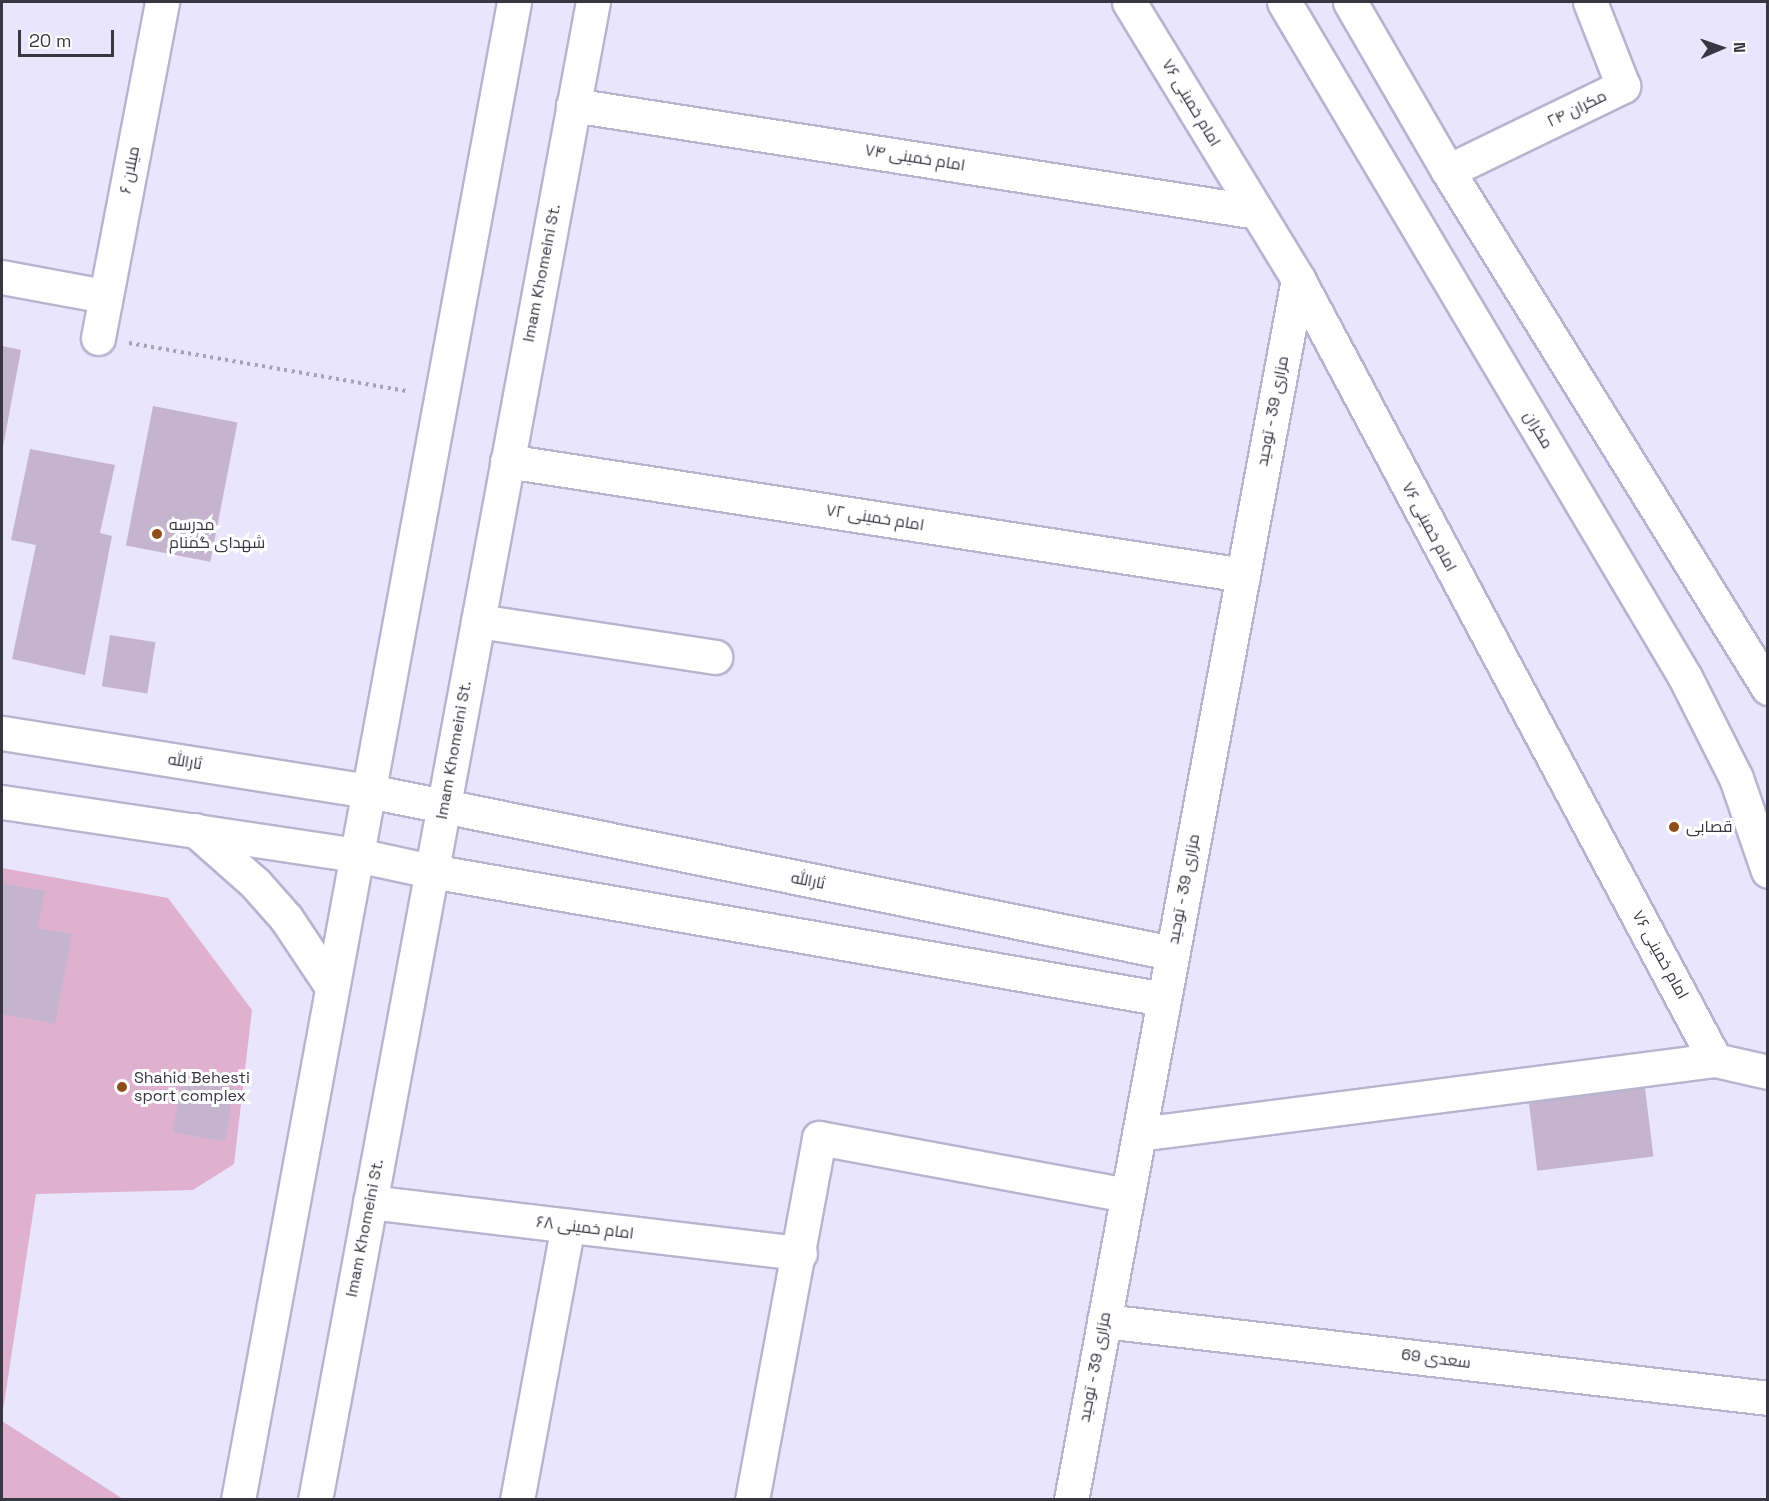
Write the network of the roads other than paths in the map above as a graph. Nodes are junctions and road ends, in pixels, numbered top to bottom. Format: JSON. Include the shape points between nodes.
{"nodes":[{"id":1,"x":162,"y":2,"type":"edge"},
{"id":2,"x":514,"y":2,"type":"edge"},
{"id":3,"x":593,"y":2,"type":"edge"},
{"id":4,"x":1129,"y":2,"type":"edge"},
{"id":5,"x":1284,"y":2,"type":"edge"},
{"id":6,"x":1350,"y":2,"type":"edge"},
{"id":7,"x":1590,"y":2,"type":"edge"},
{"id":8,"x":573,"y":105,"type":"junction"},
{"id":9,"x":1448,"y":171,"type":"junction"},
{"id":10,"x":1257,"y":212,"type":"junction"},
{"id":11,"x":2,"y":277,"type":"edge"},
{"id":12,"x":1298,"y":279,"type":"junction"},
{"id":13,"x":105,"y":296,"type":"junction"},
{"id":14,"x":98,"y":338,"type":"road end"},
{"id":15,"x":507,"y":461,"type":"junction"},
{"id":16,"x":1243,"y":575,"type":"junction"},
{"id":17,"x":478,"y":621,"type":"junction"},
{"id":18,"x":715,"y":657,"type":"dead end"},
{"id":19,"x":1767,"y":688,"type":"edge"},
{"id":20,"x":2,"y":733,"type":"edge"},
{"id":21,"x":369,"y":791,"type":"junction"},
{"id":22,"x":2,"y":802,"type":"edge"},
{"id":23,"x":443,"y":808,"type":"junction"},
{"id":24,"x":195,"y":830,"type":"junction"},
{"id":25,"x":357,"y":855,"type":"junction"},
{"id":26,"x":432,"y":871,"type":"junction"},
{"id":27,"x":1767,"y":871,"type":"edge"},
{"id":28,"x":1173,"y":953,"type":"junction"},
{"id":29,"x":332,"y":987,"type":"junction"},
{"id":30,"x":1164,"y":999,"type":"junction"},
{"id":31,"x":1715,"y":1060,"type":"junction"},
{"id":32,"x":1767,"y":1072,"type":"edge"},
{"id":33,"x":1139,"y":1134,"type":"junction"},
{"id":34,"x":1127,"y":1195,"type":"junction"},
{"id":35,"x":370,"y":1202,"type":"junction"},
{"id":36,"x":568,"y":1226,"type":"junction"},
{"id":37,"x":800,"y":1253,"type":"junction"},
{"id":38,"x":1104,"y":1321,"type":"junction"},
{"id":39,"x":1767,"y":1398,"type":"edge"},
{"id":40,"x":238,"y":1500,"type":"edge"},
{"id":41,"x":315,"y":1500,"type":"edge"},
{"id":42,"x":517,"y":1500,"type":"edge"},
{"id":43,"x":752,"y":1500,"type":"edge"},
{"id":44,"x":1071,"y":1500,"type":"edge"}],
"edges":[{"from":1,"to":13,"type":"street","name":"میلان ۶"},
{"from":2,"to":21,"type":"street"},
{"from":3,"to":8,"type":"street","name":"Imam Khomeini St."},
{"from":4,"to":10,"type":"street","name":"امام خمینی ۷۶"},
{"from":5,"to":27,"type":"street","name":"مکران","via":[[1685,677],[1736,778]]},
{"from":6,"to":9,"type":"street"},
{"from":7,"to":9,"type":"street","name":"مکران ۲۴","via":[[1623,86]]},
{"from":8,"to":10,"type":"street","name":"امام خمینی ۷۴"},
{"from":8,"to":15,"type":"street","name":"Imam Khomeini St."},
{"from":9,"to":19,"type":"street"},
{"from":10,"to":12,"type":"street","name":"امام خمینی ۷۶"},
{"from":11,"to":13,"type":"street"},
{"from":12,"to":16,"type":"street","name":"مزاری 39 - توحید"},
{"from":12,"to":31,"type":"street","name":"امام خمینی ۷۶"},
{"from":13,"to":14,"type":"street","name":"میلان ۶"},
{"from":15,"to":16,"type":"street","name":"امام خمینی ۷۲"},
{"from":15,"to":17,"type":"street","name":"Imam Khomeini St."},
{"from":16,"to":28,"type":"street","name":"مزاری 39 - توحید"},
{"from":17,"to":18,"type":"street"},
{"from":17,"to":23,"type":"street","name":"Imam Khomeini St."},
{"from":20,"to":21,"type":"street","name":"ثارالله"},
{"from":21,"to":23,"type":"street","name":"ثارالله"},
{"from":21,"to":25,"type":"street"},
{"from":22,"to":24,"type":"street"},
{"from":23,"to":26,"type":"street","name":"Imam Khomeini St."},
{"from":23,"to":28,"type":"street","name":"ثارالله"},
{"from":24,"to":25,"type":"street"},
{"from":24,"to":29,"type":"street","via":[[255,883],[286,918]]},
{"from":25,"to":26,"type":"street"},
{"from":25,"to":29,"type":"street"},
{"from":26,"to":30,"type":"street"},
{"from":26,"to":35,"type":"street","name":"Imam Khomeini St."},
{"from":28,"to":30,"type":"street","name":"مزاری 39 - توحید"},
{"from":29,"to":40,"type":"street"},
{"from":30,"to":33,"type":"street","name":"مزاری 39 - توحید"},
{"from":31,"to":32,"type":"street"},
{"from":31,"to":33,"type":"street"},
{"from":33,"to":34,"type":"street","name":"مزاری 39 - توحید"},
{"from":34,"to":37,"type":"street","via":[[819,1138]]},
{"from":34,"to":38,"type":"street","name":"مزاری 39 - توحید"},
{"from":35,"to":36,"type":"street","name":"امام خمینی ۶۸"},
{"from":35,"to":41,"type":"street","name":"Imam Khomeini St."},
{"from":36,"to":37,"type":"street","name":"امام خمینی ۶۸"},
{"from":36,"to":42,"type":"street"},
{"from":37,"to":43,"type":"street"},
{"from":38,"to":39,"type":"street","name":"سعدی 69"},
{"from":38,"to":44,"type":"street","name":"مزاری 39 - توحید"}]}
